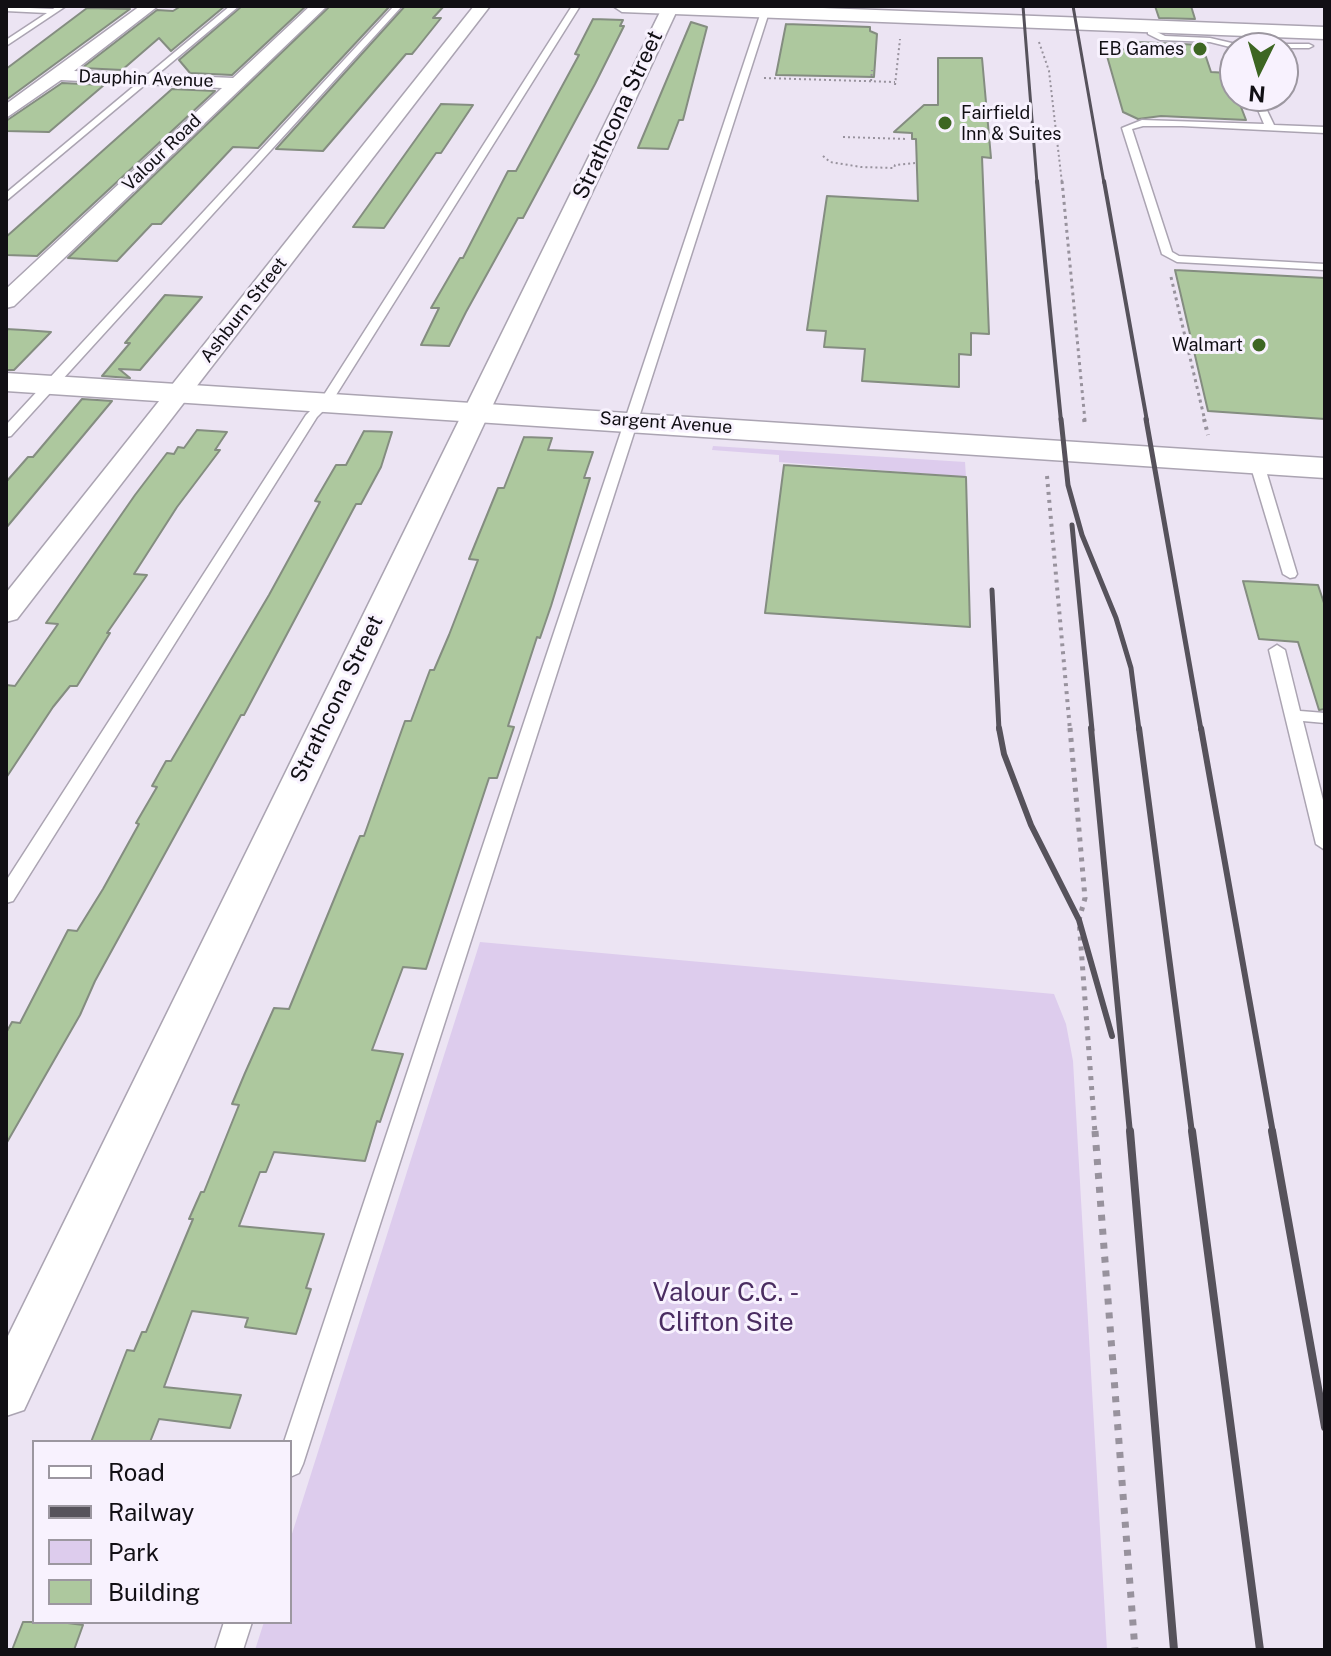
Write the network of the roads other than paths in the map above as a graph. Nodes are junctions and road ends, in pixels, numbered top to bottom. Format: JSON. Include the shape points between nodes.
{"nodes":[{"id":1,"x":150,"y":6,"type":"edge"},
{"id":2,"x":235,"y":6,"type":"edge"},
{"id":3,"x":319,"y":6,"type":"edge"},
{"id":4,"x":398,"y":6,"type":"edge"},
{"id":5,"x":482,"y":6,"type":"edge"},
{"id":6,"x":576,"y":6,"type":"edge"},
{"id":7,"x":622,"y":6,"type":"edge"},
{"id":8,"x":671,"y":7,"type":"edge"},
{"id":9,"x":59,"y":8,"type":"edge"},
{"id":10,"x":6,"y":9,"type":"edge"},
{"id":11,"x":766,"y":9,"type":"edge"},
{"id":12,"x":1151,"y":27,"type":"junction"},
{"id":13,"x":1317,"y":40,"type":"edge"},
{"id":14,"x":1219,"y":43,"type":"edge"},
{"id":15,"x":6,"y":44,"type":"edge"},
{"id":16,"x":1325,"y":53,"type":"edge"},
{"id":17,"x":57,"y":75,"type":"junction"},
{"id":18,"x":147,"y":79,"type":"junction"},
{"id":19,"x":235,"y":83,"type":"junction"},
{"id":20,"x":1263,"y":112,"type":"edge"},
{"id":21,"x":6,"y":113,"type":"edge"},
{"id":22,"x":1270,"y":127,"type":"junction"},
{"id":23,"x":1325,"y":130,"type":"edge"},
{"id":24,"x":6,"y":198,"type":"edge"},
{"id":25,"x":1325,"y":267,"type":"edge"},
{"id":26,"x":6,"y":301,"type":"edge"},
{"id":27,"x":6,"y":382,"type":"edge"},
{"id":28,"x":50,"y":385,"type":"junction"},
{"id":29,"x":179,"y":393,"type":"junction"},
{"id":30,"x":325,"y":403,"type":"junction"},
{"id":31,"x":478,"y":411,"type":"junction"},
{"id":32,"x":633,"y":421,"type":"junction"},
{"id":33,"x":6,"y":433,"type":"edge"},
{"id":34,"x":1257,"y":464,"type":"junction"},
{"id":35,"x":1325,"y":468,"type":"edge"},
{"id":36,"x":1290,"y":574,"type":"dead end"},
{"id":37,"x":6,"y":613,"type":"edge"},
{"id":38,"x":1277,"y":650,"type":"dead end"},
{"id":39,"x":1293,"y":715,"type":"junction"},
{"id":40,"x":1325,"y":718,"type":"edge"},
{"id":41,"x":1325,"y":844,"type":"edge"},
{"id":42,"x":6,"y":896,"type":"edge"},
{"id":43,"x":6,"y":1393,"type":"edge"},
{"id":44,"x":292,"y":1458,"type":"edge"},
{"id":45,"x":237,"y":1624,"type":"edge"},
{"id":46,"x":229,"y":1650,"type":"edge"}],
"edges":[{"from":1,"to":17,"type":"street"},
{"from":2,"to":18,"type":"lane"},
{"from":3,"to":19,"type":"street","name":"Valour Road"},
{"from":4,"to":28,"type":"lane"},
{"from":5,"to":29,"type":"street","name":"Ashburn Street"},
{"from":6,"to":30,"type":"lane"},
{"from":7,"to":8,"type":"main road"},
{"from":8,"to":11,"type":"main road"},
{"from":8,"to":31,"type":"street","name":"Strathcona Street"},
{"from":9,"to":10,"type":"lane"},
{"from":9,"to":15,"type":"lane"},
{"from":11,"to":12,"type":"main road"},
{"from":11,"to":32,"type":"lane"},
{"from":12,"to":13,"type":"main road","via":[[1279,32]]},
{"from":12,"to":14,"type":"lane","via":[[1163,38]]},
{"from":13,"to":16,"type":"lane"},
{"from":17,"to":18,"type":"street","name":"Dauphin Avenue"},
{"from":17,"to":21,"type":"street"},
{"from":18,"to":19,"type":"street","name":"Dauphin Avenue"},
{"from":18,"to":24,"type":"lane"},
{"from":19,"to":26,"type":"street","name":"Valour Road"},
{"from":20,"to":22,"type":"lane"},
{"from":22,"to":23,"type":"lane"},
{"from":22,"to":25,"type":"lane","via":[[1142,123],[1127,128],[1167,254],[1177,259]]},
{"from":27,"to":28,"type":"main road","name":"Sargent Avenue"},
{"from":28,"to":29,"type":"main road","name":"Sargent Avenue"},
{"from":28,"to":33,"type":"lane"},
{"from":29,"to":30,"type":"main road","name":"Sargent Avenue"},
{"from":29,"to":37,"type":"street","name":"Ashburn Street"},
{"from":30,"to":31,"type":"main road","name":"Sargent Avenue"},
{"from":30,"to":42,"type":"lane","via":[[312,415]]},
{"from":31,"to":32,"type":"main road","name":"Sargent Avenue"},
{"from":31,"to":43,"type":"street","name":"Strathcona Street"},
{"from":32,"to":34,"type":"main road","name":"Sargent Avenue"},
{"from":32,"to":44,"type":"lane"},
{"from":34,"to":35,"type":"main road","name":"Sargent Avenue"},
{"from":34,"to":36,"type":"lane"},
{"from":38,"to":39,"type":"lane"},
{"from":39,"to":40,"type":"lane"},
{"from":39,"to":41,"type":"lane"},
{"from":45,"to":46,"type":"lane"}]}
